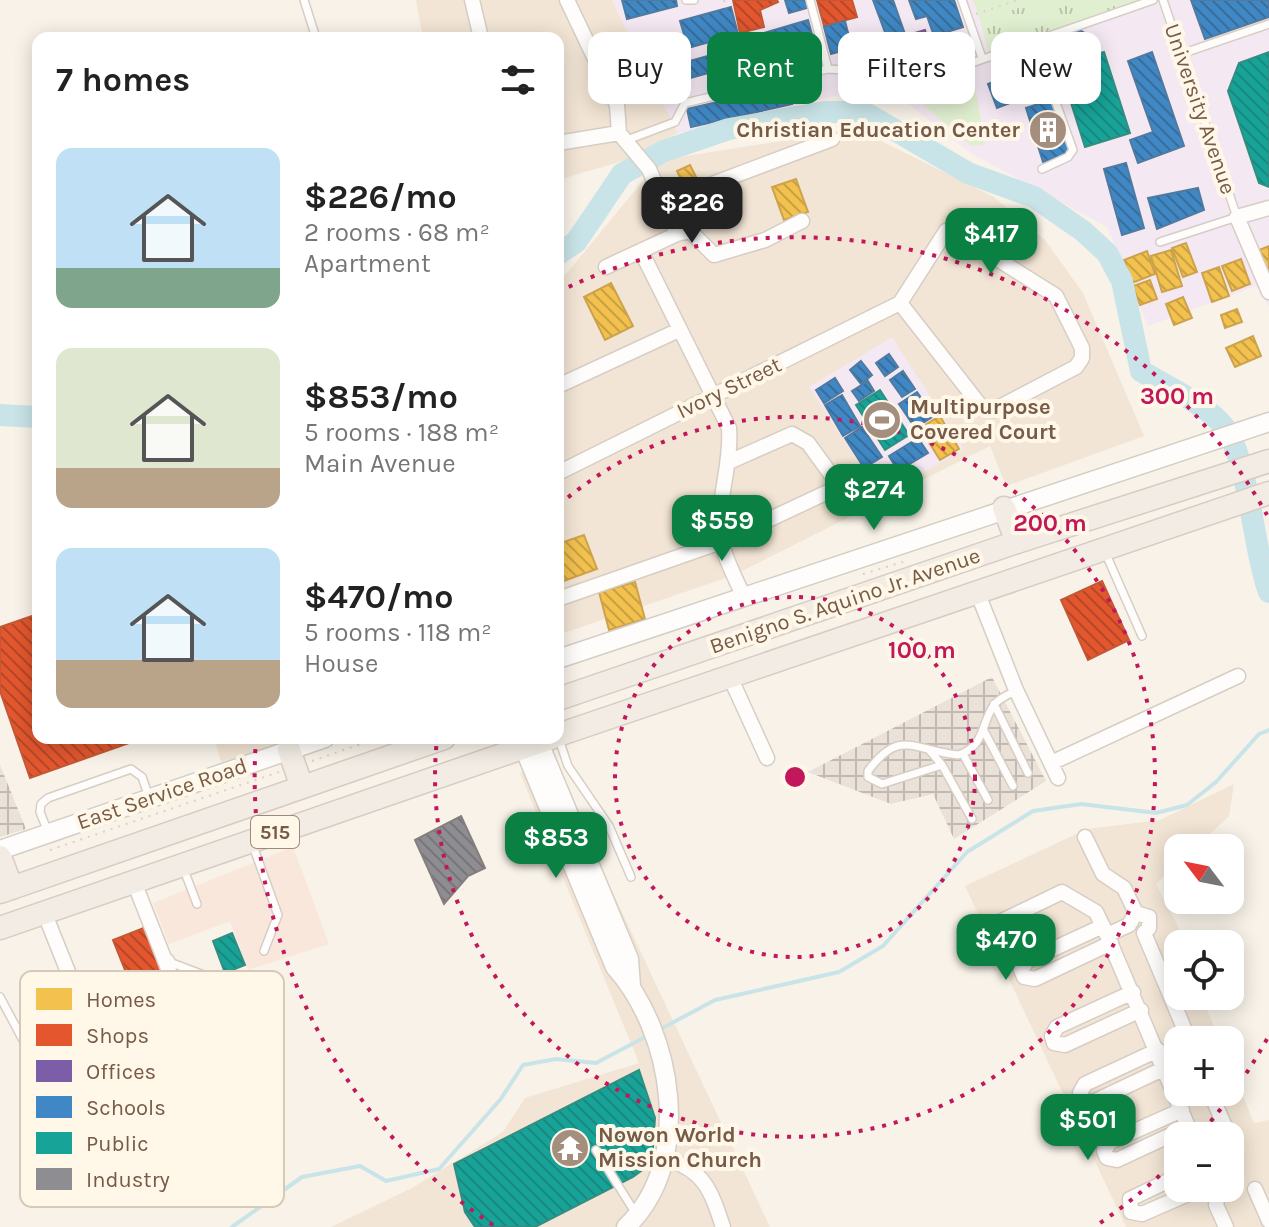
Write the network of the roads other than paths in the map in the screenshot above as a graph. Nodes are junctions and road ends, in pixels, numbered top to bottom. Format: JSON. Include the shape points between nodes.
{"nodes":[{"id":1,"x":304,"y":0,"type":"edge"},
{"id":2,"x":472,"y":0,"type":"edge"},
{"id":3,"x":567,"y":0,"type":"edge"},
{"id":4,"x":686,"y":0,"type":"edge"},
{"id":5,"x":694,"y":0,"type":"edge"},
{"id":6,"x":810,"y":0,"type":"edge"},
{"id":7,"x":962,"y":0,"type":"edge"},
{"id":8,"x":1153,"y":0,"type":"edge"},
{"id":9,"x":1163,"y":0,"type":"edge"},
{"id":10,"x":1269,"y":24,"type":"edge"},
{"id":11,"x":314,"y":32,"type":"edge"},
{"id":12,"x":480,"y":32,"type":"edge"},
{"id":13,"x":1062,"y":32,"type":"edge"},
{"id":14,"x":1181,"y":54,"type":"junction"},
{"id":15,"x":991,"y":55,"type":"edge"},
{"id":16,"x":982,"y":58,"type":"junction"},
{"id":17,"x":828,"y":69,"type":"junction"},
{"id":18,"x":1056,"y":104,"type":"edge"},
{"id":19,"x":832,"y":139,"type":"dead end"},
{"id":20,"x":627,"y":140,"type":"junction"},
{"id":21,"x":564,"y":143,"type":"edge"},
{"id":22,"x":1042,"y":169,"type":"dead end"},
{"id":23,"x":662,"y":203,"type":"junction"},
{"id":24,"x":1269,"y":208,"type":"edge"},
{"id":25,"x":1237,"y":217,"type":"junction"},
{"id":26,"x":802,"y":221,"type":"dead end"},
{"id":27,"x":677,"y":234,"type":"junction"},
{"id":28,"x":1160,"y":242,"type":"dead end"},
{"id":29,"x":642,"y":253,"type":"junction"},
{"id":30,"x":606,"y":267,"type":"dead end"},
{"id":31,"x":1269,"y":292,"type":"edge"},
{"id":32,"x":900,"y":303,"type":"junction"},
{"id":33,"x":679,"y":330,"type":"junction"},
{"id":34,"x":564,"y":383,"type":"edge"},
{"id":35,"x":712,"y":397,"type":"junction"},
{"id":36,"x":1262,"y":424,"type":"edge"},
{"id":37,"x":1268,"y":461,"type":"edge"},
{"id":38,"x":729,"y":462,"type":"junction"},
{"id":39,"x":564,"y":470,"type":"edge"},
{"id":40,"x":864,"y":475,"type":"dead end"},
{"id":41,"x":840,"y":487,"type":"junction"},
{"id":42,"x":1269,"y":493,"type":"edge"},
{"id":43,"x":1004,"y":508,"type":"junction"},
{"id":44,"x":721,"y":542,"type":"junction"},
{"id":45,"x":1017,"y":542,"type":"junction"},
{"id":46,"x":1104,"y":550,"type":"junction"},
{"id":47,"x":978,"y":594,"type":"junction"},
{"id":48,"x":564,"y":597,"type":"edge"},
{"id":49,"x":744,"y":598,"type":"junction"},
{"id":50,"x":797,"y":619,"type":"junction"},
{"id":51,"x":1142,"y":636,"type":"dead end"},
{"id":52,"x":804,"y":651,"type":"junction"},
{"id":53,"x":564,"y":657,"type":"edge"},
{"id":54,"x":1238,"y":676,"type":"dead end"},
{"id":55,"x":730,"y":677,"type":"junction"},
{"id":56,"x":1016,"y":690,"type":"junction"},
{"id":57,"x":564,"y":697,"type":"edge"},
{"id":58,"x":994,"y":704,"type":"junction"},
{"id":59,"x":984,"y":731,"type":"junction"},
{"id":60,"x":564,"y":734,"type":"edge"},
{"id":61,"x":314,"y":744,"type":"edge"},
{"id":62,"x":427,"y":744,"type":"edge"},
{"id":63,"x":534,"y":744,"type":"edge"},
{"id":64,"x":547,"y":744,"type":"edge"},
{"id":65,"x":549,"y":744,"type":"edge"},
{"id":66,"x":930,"y":751,"type":"junction"},
{"id":67,"x":963,"y":754,"type":"junction"},
{"id":68,"x":396,"y":755,"type":"junction"},
{"id":69,"x":292,"y":756,"type":"edge"},
{"id":70,"x":767,"y":758,"type":"dead end"},
{"id":71,"x":1051,"y":763,"type":"junction"},
{"id":72,"x":942,"y":765,"type":"junction"},
{"id":73,"x":1028,"y":773,"type":"dead end"},
{"id":74,"x":1058,"y":778,"type":"dead end"},
{"id":75,"x":1013,"y":786,"type":"dead end"},
{"id":76,"x":406,"y":788,"type":"junction"},
{"id":77,"x":149,"y":797,"type":"junction"},
{"id":78,"x":988,"y":800,"type":"dead end"},
{"id":79,"x":972,"y":819,"type":"dead end"},
{"id":80,"x":1085,"y":837,"type":"dead end"},
{"id":81,"x":251,"y":840,"type":"junction"},
{"id":82,"x":48,"y":842,"type":"junction"},
{"id":83,"x":0,"y":850,"type":"edge"},
{"id":84,"x":0,"y":857,"type":"edge"},
{"id":85,"x":181,"y":864,"type":"junction"},
{"id":86,"x":631,"y":877,"type":"dead end"},
{"id":87,"x":136,"y":881,"type":"junction"},
{"id":88,"x":6,"y":890,"type":"edge"},
{"id":89,"x":197,"y":904,"type":"dead end"},
{"id":90,"x":44,"y":912,"type":"junction"},
{"id":91,"x":1133,"y":919,"type":"junction"},
{"id":92,"x":1002,"y":921,"type":"dead end"},
{"id":93,"x":0,"y":928,"type":"edge"},
{"id":94,"x":1107,"y":935,"type":"junction"},
{"id":95,"x":264,"y":951,"type":"dead end"},
{"id":96,"x":68,"y":971,"type":"edge"},
{"id":97,"x":170,"y":971,"type":"edge"},
{"id":98,"x":193,"y":971,"type":"edge"},
{"id":99,"x":1133,"y":992,"type":"junction"},
{"id":100,"x":0,"y":997,"type":"edge"},
{"id":101,"x":1141,"y":1010,"type":"junction"},
{"id":102,"x":1183,"y":1026,"type":"edge"},
{"id":103,"x":20,"y":1034,"type":"edge"},
{"id":104,"x":1158,"y":1050,"type":"junction"},
{"id":105,"x":1164,"y":1065,"type":"edge"},
{"id":106,"x":1164,"y":1068,"type":"edge"},
{"id":107,"x":1180,"y":1106,"type":"edge"},
{"id":108,"x":1182,"y":1110,"type":"junction"},
{"id":109,"x":1186,"y":1122,"type":"edge"},
{"id":110,"x":1164,"y":1142,"type":"edge"},
{"id":111,"x":596,"y":1150,"type":"dead end"},
{"id":112,"x":667,"y":1159,"type":"junction"},
{"id":113,"x":1164,"y":1182,"type":"edge"},
{"id":114,"x":1255,"y":1189,"type":"dead end"},
{"id":115,"x":1170,"y":1202,"type":"edge"},
{"id":116,"x":1217,"y":1202,"type":"edge"},
{"id":117,"x":1269,"y":1221,"type":"edge"},
{"id":118,"x":634,"y":1223,"type":"edge"},
{"id":119,"x":723,"y":1227,"type":"edge"},
{"id":120,"x":1226,"y":1227,"type":"edge"}],
"edges":[{"from":1,"to":11,"type":"lane"},
{"from":2,"to":12,"type":"street"},
{"from":3,"to":20,"type":"street","via":[[617,105]]},
{"from":4,"to":5,"type":"lane"},
{"from":6,"to":17,"type":"lane"},
{"from":7,"to":16,"type":"lane"},
{"from":8,"to":13,"type":"lane"},
{"from":9,"to":14,"type":"lane","name":"University Avenue"},
{"from":10,"to":14,"type":"lane"},
{"from":14,"to":25,"type":"lane","name":"University Avenue"},
{"from":15,"to":16,"type":"lane"},
{"from":16,"to":17,"type":"lane","via":[[914,83]]},
{"from":17,"to":20,"type":"lane","via":[[685,103],[675,122]]},
{"from":18,"to":22,"type":"lane","via":[[1073,150]]},
{"from":19,"to":23,"type":"street"},
{"from":20,"to":21,"type":"street"},
{"from":20,"to":23,"type":"street","via":[[649,169]]},
{"from":23,"to":27,"type":"street"},
{"from":24,"to":25,"type":"street"},
{"from":25,"to":28,"type":"lane"},
{"from":25,"to":31,"type":"street"},
{"from":26,"to":27,"type":"street","via":[[765,240],[714,255],[690,231]]},
{"from":27,"to":29,"type":"street"},
{"from":29,"to":30,"type":"street"},
{"from":29,"to":33,"type":"street"},
{"from":32,"to":32,"type":"street","via":[[946,231],[953,231],[1056,296],[1082,358],[1076,367],[986,410]]},
{"from":32,"to":35,"type":"street","name":"Ivory Street"},
{"from":33,"to":34,"type":"street"},
{"from":33,"to":35,"type":"street"},
{"from":35,"to":38,"type":"street","via":[[729,428]]},
{"from":35,"to":39,"type":"street","name":"Ivory Street"},
{"from":36,"to":43,"type":"street"},
{"from":37,"to":45,"type":"highway","name":"Benigno S. Aquino Jr. Avenue"},
{"from":38,"to":41,"type":"street","via":[[792,434],[808,443]]},
{"from":38,"to":44,"type":"street"},
{"from":40,"to":41,"type":"street"},
{"from":41,"to":44,"type":"street"},
{"from":42,"to":46,"type":"highway","name":"Benigno S. Aquino Jr. Avenue","number":"515"},
{"from":43,"to":45,"type":"highway"},
{"from":43,"to":49,"type":"street"},
{"from":44,"to":48,"type":"street"},
{"from":44,"to":49,"type":"street"},
{"from":45,"to":50,"type":"highway","name":"Benigno S. Aquino Jr. Avenue"},
{"from":46,"to":47,"type":"highway","name":"Benigno S. Aquino Jr. Avenue","number":"515"},
{"from":46,"to":51,"type":"lane"},
{"from":47,"to":52,"type":"highway","name":"Benigno S. Aquino Jr. Avenue","number":"515"},
{"from":47,"to":56,"type":"street"},
{"from":49,"to":53,"type":"street"},
{"from":50,"to":52,"type":"highway"},
{"from":50,"to":57,"type":"highway","name":"Benigno S. Aquino Jr. Avenue"},
{"from":52,"to":55,"type":"highway","name":"Benigno S. Aquino Jr. Avenue","number":"515"},
{"from":54,"to":71,"type":"street"},
{"from":55,"to":60,"type":"highway","name":"Benigno S. Aquino Jr. Avenue","number":"515"},
{"from":55,"to":70,"type":"street"},
{"from":56,"to":58,"type":"lane"},
{"from":56,"to":71,"type":"street"},
{"from":58,"to":59,"type":"lane"},
{"from":58,"to":73,"type":"lane"},
{"from":59,"to":67,"type":"lane"},
{"from":59,"to":75,"type":"lane"},
{"from":61,"to":69,"type":"street","name":"East Service Road"},
{"from":62,"to":68,"type":"highway","number":"515"},
{"from":63,"to":76,"type":"highway","name":"Benigno S. Aquino Jr. Avenue","number":"515"},
{"from":64,"to":112,"type":"street","via":[[615,967],[642,1008],[661,1060],[669,1101]]},
{"from":65,"to":86,"type":"lane","via":[[609,826]]},
{"from":66,"to":67,"type":"lane"},
{"from":66,"to":72,"type":"lane"},
{"from":66,"to":72,"type":"lane","via":[[896,744],[883,750],[868,777],[882,784]]},
{"from":67,"to":78,"type":"lane"},
{"from":68,"to":69,"type":"highway","number":"515"},
{"from":68,"to":76,"type":"highway"},
{"from":69,"to":77,"type":"street","name":"East Service Road"},
{"from":69,"to":88,"type":"highway","number":"515"},
{"from":71,"to":74,"type":"street"},
{"from":72,"to":79,"type":"lane"},
{"from":76,"to":81,"type":"highway","name":"Benigno S. Aquino Jr. Avenue","number":"515"},
{"from":77,"to":82,"type":"street","name":"East Service Road"},
{"from":77,"to":82,"type":"lane","via":[[142,777],[131,769],[48,798],[40,812]]},
{"from":80,"to":91,"type":"street","via":[[1103,874],[1124,888]]},
{"from":81,"to":85,"type":"highway","name":"Benigno S. Aquino Jr. Avenue","number":"515"},
{"from":81,"to":95,"type":"lane","via":[[278,915]]},
{"from":82,"to":83,"type":"street","name":"East Service Road"},
{"from":84,"to":88,"type":"highway"},
{"from":85,"to":87,"type":"highway","name":"Benigno S. Aquino Jr. Avenue","number":"515"},
{"from":85,"to":89,"type":"lane"},
{"from":87,"to":90,"type":"highway","name":"Benigno S. Aquino Jr. Avenue","number":"515"},
{"from":87,"to":97,"type":"street"},
{"from":87,"to":98,"type":"lane","via":[[172,963]]},
{"from":90,"to":93,"type":"highway","name":"Benigno S. Aquino Jr. Avenue","number":"515"},
{"from":90,"to":96,"type":"street"},
{"from":91,"to":94,"type":"street"},
{"from":91,"to":102,"type":"street","via":[[1149,917],[1144,933]]},
{"from":92,"to":94,"type":"street","via":[[1062,892],[1096,912]]},
{"from":94,"to":94,"type":"street","via":[[1027,961],[1021,970],[1024,977],[1035,979]]},
{"from":94,"to":99,"type":"street"},
{"from":99,"to":101,"type":"street"},
{"from":99,"to":101,"type":"street","via":[[1057,1027],[1054,1043],[1065,1045]]},
{"from":100,"to":103,"type":"lane"},
{"from":101,"to":104,"type":"street"},
{"from":104,"to":105,"type":"street"},
{"from":104,"to":106,"type":"street","via":[[1085,1084],[1080,1093],[1083,1100],[1093,1102]]},
{"from":107,"to":108,"type":"street"},
{"from":108,"to":109,"type":"street"},
{"from":108,"to":110,"type":"street","via":[[1110,1142],[1104,1151],[1107,1158],[1117,1160]]},
{"from":111,"to":118,"type":"lane"},
{"from":112,"to":118,"type":"street"},
{"from":112,"to":119,"type":"street","via":[[702,1178]]},
{"from":113,"to":115,"type":"street","via":[[1134,1196],[1131,1212],[1142,1214]]},
{"from":114,"to":117,"type":"street"},
{"from":116,"to":120,"type":"street"}]}
